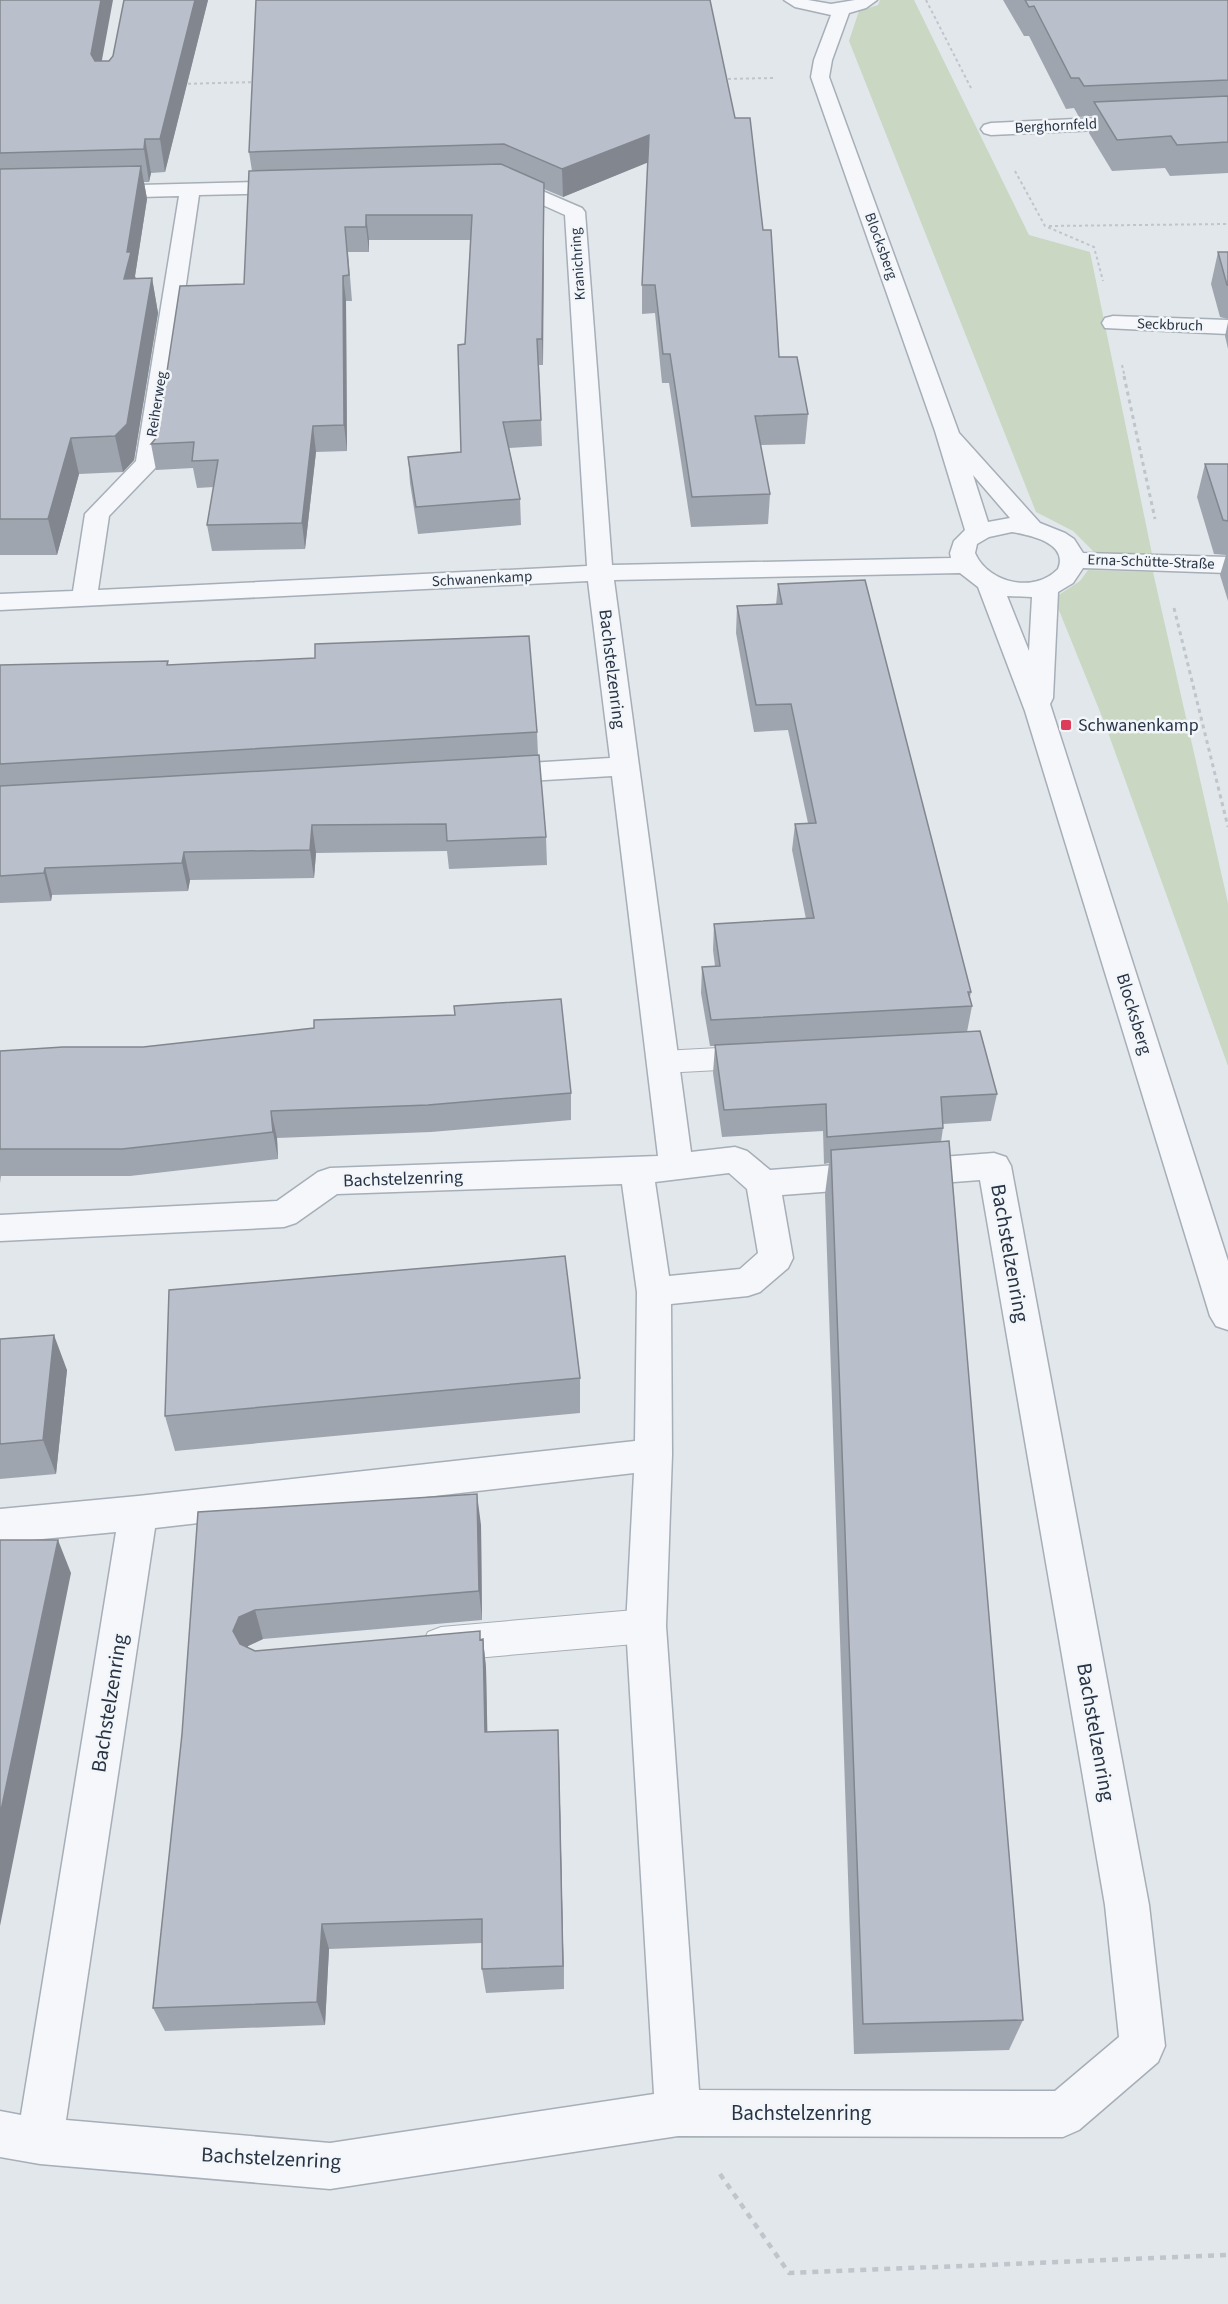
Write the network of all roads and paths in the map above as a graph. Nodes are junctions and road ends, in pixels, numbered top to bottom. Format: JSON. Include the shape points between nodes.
{"nodes":[{"id":1,"x":793,"y":0,"type":"edge"},
{"id":2,"x":868,"y":0,"type":"edge"},
{"id":3,"x":813,"y":7,"type":"junction"},
{"id":4,"x":842,"y":9,"type":"junction"},
{"id":5,"x":822,"y":69,"type":"junction"},
{"id":6,"x":714,"y":79,"type":"edge"},
{"id":7,"x":263,"y":81,"type":"edge"},
{"id":8,"x":179,"y":85,"type":"edge"},
{"id":9,"x":1228,"y":118,"type":"edge"},
{"id":10,"x":992,"y":129,"type":"dead end"},
{"id":11,"x":482,"y":181,"type":"edge"},
{"id":12,"x":307,"y":186,"type":"edge"},
{"id":13,"x":190,"y":190,"type":"junction"},
{"id":14,"x":83,"y":193,"type":"edge"},
{"id":15,"x":1228,"y":224,"type":"edge"},
{"id":16,"x":1044,"y":226,"type":"dead end"},
{"id":17,"x":1113,"y":323,"type":"joint"},
{"id":18,"x":1228,"y":327,"type":"edge"},
{"id":19,"x":947,"y":431,"type":"junction"},
{"id":20,"x":1031,"y":527,"type":"junction"},
{"id":21,"x":978,"y":531,"type":"junction"},
{"id":22,"x":1074,"y":560,"type":"junction"},
{"id":23,"x":1163,"y":563,"type":"junction"},
{"id":24,"x":964,"y":565,"type":"junction"},
{"id":25,"x":1228,"y":565,"type":"edge"},
{"id":26,"x":600,"y":573,"type":"junction"},
{"id":27,"x":990,"y":584,"type":"junction"},
{"id":28,"x":1045,"y":588,"type":"junction"},
{"id":29,"x":84,"y":598,"type":"junction"},
{"id":30,"x":0,"y":602,"type":"edge"},
{"id":31,"x":1040,"y":711,"type":"junction"},
{"id":32,"x":624,"y":766,"type":"junction"},
{"id":33,"x":471,"y":775,"type":"edge"},
{"id":34,"x":1228,"y":827,"type":"edge"},
{"id":35,"x":781,"y":1056,"type":"edge"},
{"id":36,"x":662,"y":1062,"type":"junction"},
{"id":37,"x":656,"y":1169,"type":"junction"},
{"id":38,"x":763,"y":1183,"type":"junction"},
{"id":39,"x":0,"y":1228,"type":"edge"},
{"id":40,"x":654,"y":1292,"type":"junction"},
{"id":41,"x":1228,"y":1316,"type":"edge"},
{"id":42,"x":653,"y":1455,"type":"junction"},
{"id":43,"x":138,"y":1513,"type":"junction"},
{"id":44,"x":0,"y":1526,"type":"edge"},
{"id":45,"x":646,"y":1626,"type":"junction"},
{"id":46,"x":402,"y":1647,"type":"edge"},
{"id":47,"x":678,"y":2113,"type":"junction"},
{"id":48,"x":20,"y":2137,"type":"edge"},
{"id":49,"x":1228,"y":2255,"type":"edge"}],
"edges":[{"from":1,"to":3,"type":"street"},
{"from":2,"to":4,"type":"street"},
{"from":3,"to":4,"type":"street"},
{"from":3,"to":5,"type":"street","name":"Blocksberg"},
{"from":4,"to":5,"type":"street"},
{"from":5,"to":6,"type":"path"},
{"from":5,"to":19,"type":"street","name":"Blocksberg"},
{"from":7,"to":8,"type":"path"},
{"from":9,"to":10,"type":"street","name":"Berghornfeld"},
{"from":11,"to":26,"type":"street","name":"Kranichring","via":[[505,180],[575,212]]},
{"from":12,"to":13,"type":"street"},
{"from":13,"to":14,"type":"street"},
{"from":13,"to":29,"type":"street","name":"Reiherweg","via":[[148,463],[97,514]]},
{"from":15,"to":16,"type":"path"},
{"from":17,"to":18,"type":"street","name":"Seckbruch"},
{"from":17,"to":23,"type":"path"},
{"from":19,"to":20,"type":"street","name":"Blocksberg"},
{"from":19,"to":21,"type":"street","name":"Blocksberg"},
{"from":20,"to":21,"type":"street","name":"Blocksberg","via":[[993,526]]},
{"from":20,"to":22,"type":"street","name":"Blocksberg","via":[[1059,539]]},
{"from":21,"to":24,"type":"street","via":[[966,540],[961,554]]},
{"from":22,"to":23,"type":"street","name":"Erna-Schütte-Straße"},
{"from":22,"to":28,"type":"street","via":[[1070,572]]},
{"from":23,"to":25,"type":"street","name":"Erna-Schütte-Straße"},
{"from":23,"to":34,"type":"path"},
{"from":24,"to":26,"type":"street","name":"Schwanenkamp"},
{"from":24,"to":27,"type":"street"},
{"from":26,"to":29,"type":"street","name":"Schwanenkamp"},
{"from":26,"to":32,"type":"street","name":"Bachstelzenring"},
{"from":27,"to":28,"type":"street","via":[[1026,590]]},
{"from":27,"to":31,"type":"street","name":"Blocksberg"},
{"from":28,"to":31,"type":"street","name":"Blocksberg"},
{"from":29,"to":30,"type":"street","name":"Schwanenkamp"},
{"from":31,"to":41,"type":"street","name":"Blocksberg"},
{"from":32,"to":33,"type":"street"},
{"from":32,"to":36,"type":"street","name":"Bachstelzenring"},
{"from":35,"to":36,"type":"lane"},
{"from":36,"to":37,"type":"street","name":"Bachstelzenring"},
{"from":37,"to":38,"type":"street","name":"Bachstelzenring","via":[[735,1160]]},
{"from":37,"to":39,"type":"street","name":"Bachstelzenring","via":[[330,1181],[284,1214]]},
{"from":37,"to":40,"type":"street","name":"Bachstelzenring"},
{"from":38,"to":40,"type":"street","via":[[776,1258],[748,1282]]},
{"from":38,"to":47,"type":"street","name":"Bachstelzenring","via":[[994,1166],[1127,1905],[1142,2046],[1063,2114]]},
{"from":40,"to":42,"type":"street","name":"Bachstelzenring"},
{"from":42,"to":43,"type":"street"},
{"from":42,"to":45,"type":"street","name":"Bachstelzenring"},
{"from":43,"to":44,"type":"street"},
{"from":43,"to":48,"type":"street","name":"Bachstelzenring"},
{"from":45,"to":46,"type":"lane"},
{"from":45,"to":47,"type":"street","name":"Bachstelzenring"},
{"from":47,"to":48,"type":"street","name":"Bachstelzenring","via":[[330,2166]]},
{"from":47,"to":49,"type":"path","via":[[789,2273]]}]}
